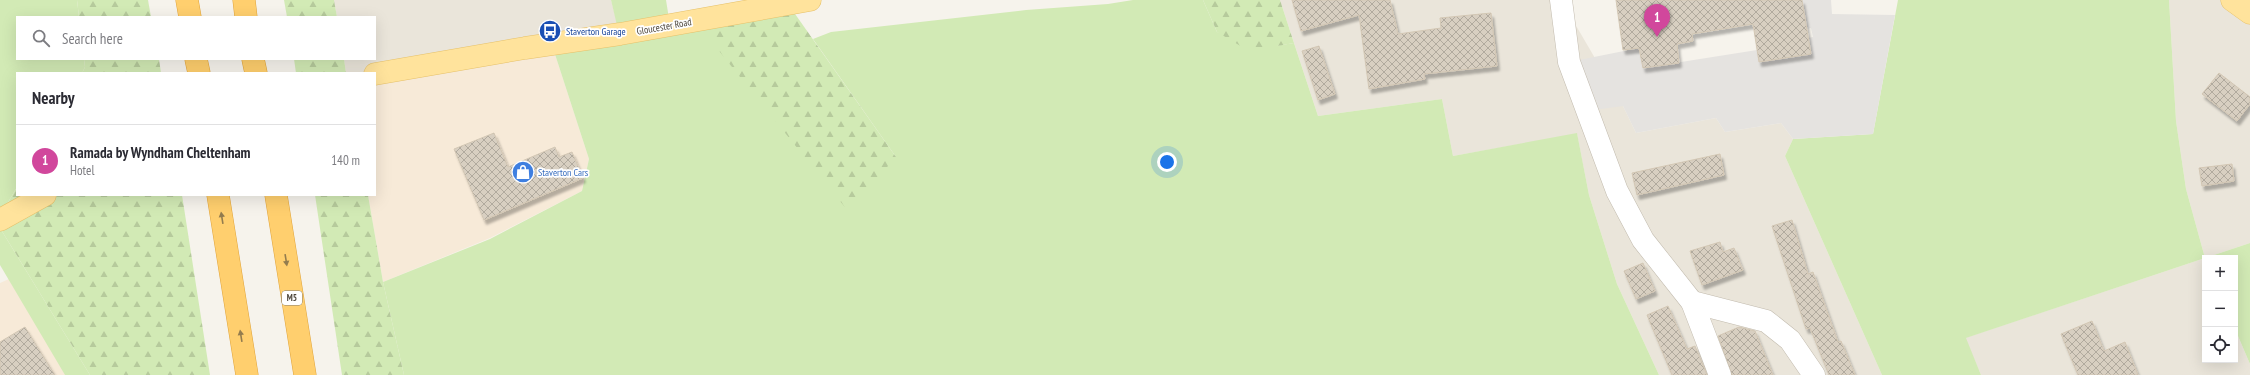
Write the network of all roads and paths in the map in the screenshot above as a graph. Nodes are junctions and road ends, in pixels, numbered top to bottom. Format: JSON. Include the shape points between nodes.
{"nodes":[{"id":1,"x":810,"y":0,"type":"edge"},
{"id":2,"x":1561,"y":0,"type":"edge"},
{"id":3,"x":2232,"y":0,"type":"edge"},
{"id":4,"x":2250,"y":13,"type":"edge"},
{"id":5,"x":196,"y":60,"type":"edge"},
{"id":6,"x":253,"y":60,"type":"edge"},
{"id":7,"x":199,"y":72,"type":"edge"},
{"id":8,"x":256,"y":72,"type":"edge"},
{"id":9,"x":376,"y":74,"type":"edge"},
{"id":10,"x":43,"y":196,"type":"edge"},
{"id":11,"x":218,"y":196,"type":"edge"},
{"id":12,"x":276,"y":196,"type":"edge"},
{"id":13,"x":0,"y":220,"type":"edge"},
{"id":14,"x":1692,"y":302,"type":"junction"},
{"id":15,"x":247,"y":375,"type":"edge"},
{"id":16,"x":305,"y":375,"type":"edge"},
{"id":17,"x":1720,"y":375,"type":"edge"},
{"id":18,"x":1814,"y":375,"type":"edge"}],
"edges":[{"from":1,"to":9,"type":"main road","name":"Gloucester Road"},
{"from":2,"to":14,"type":"street","via":[[1569,62],[1617,191],[1643,240]]},
{"from":3,"to":4,"type":"main road"},
{"from":5,"to":7,"type":"highway"},
{"from":6,"to":8,"type":"highway"},
{"from":10,"to":13,"type":"main road"},
{"from":15,"to":11,"type":"highway","one_way":true},
{"from":12,"to":16,"type":"highway","number":"M5","one_way":true},
{"from":14,"to":17,"type":"street"},
{"from":14,"to":18,"type":"street","via":[[1766,321],[1790,340]]}]}
